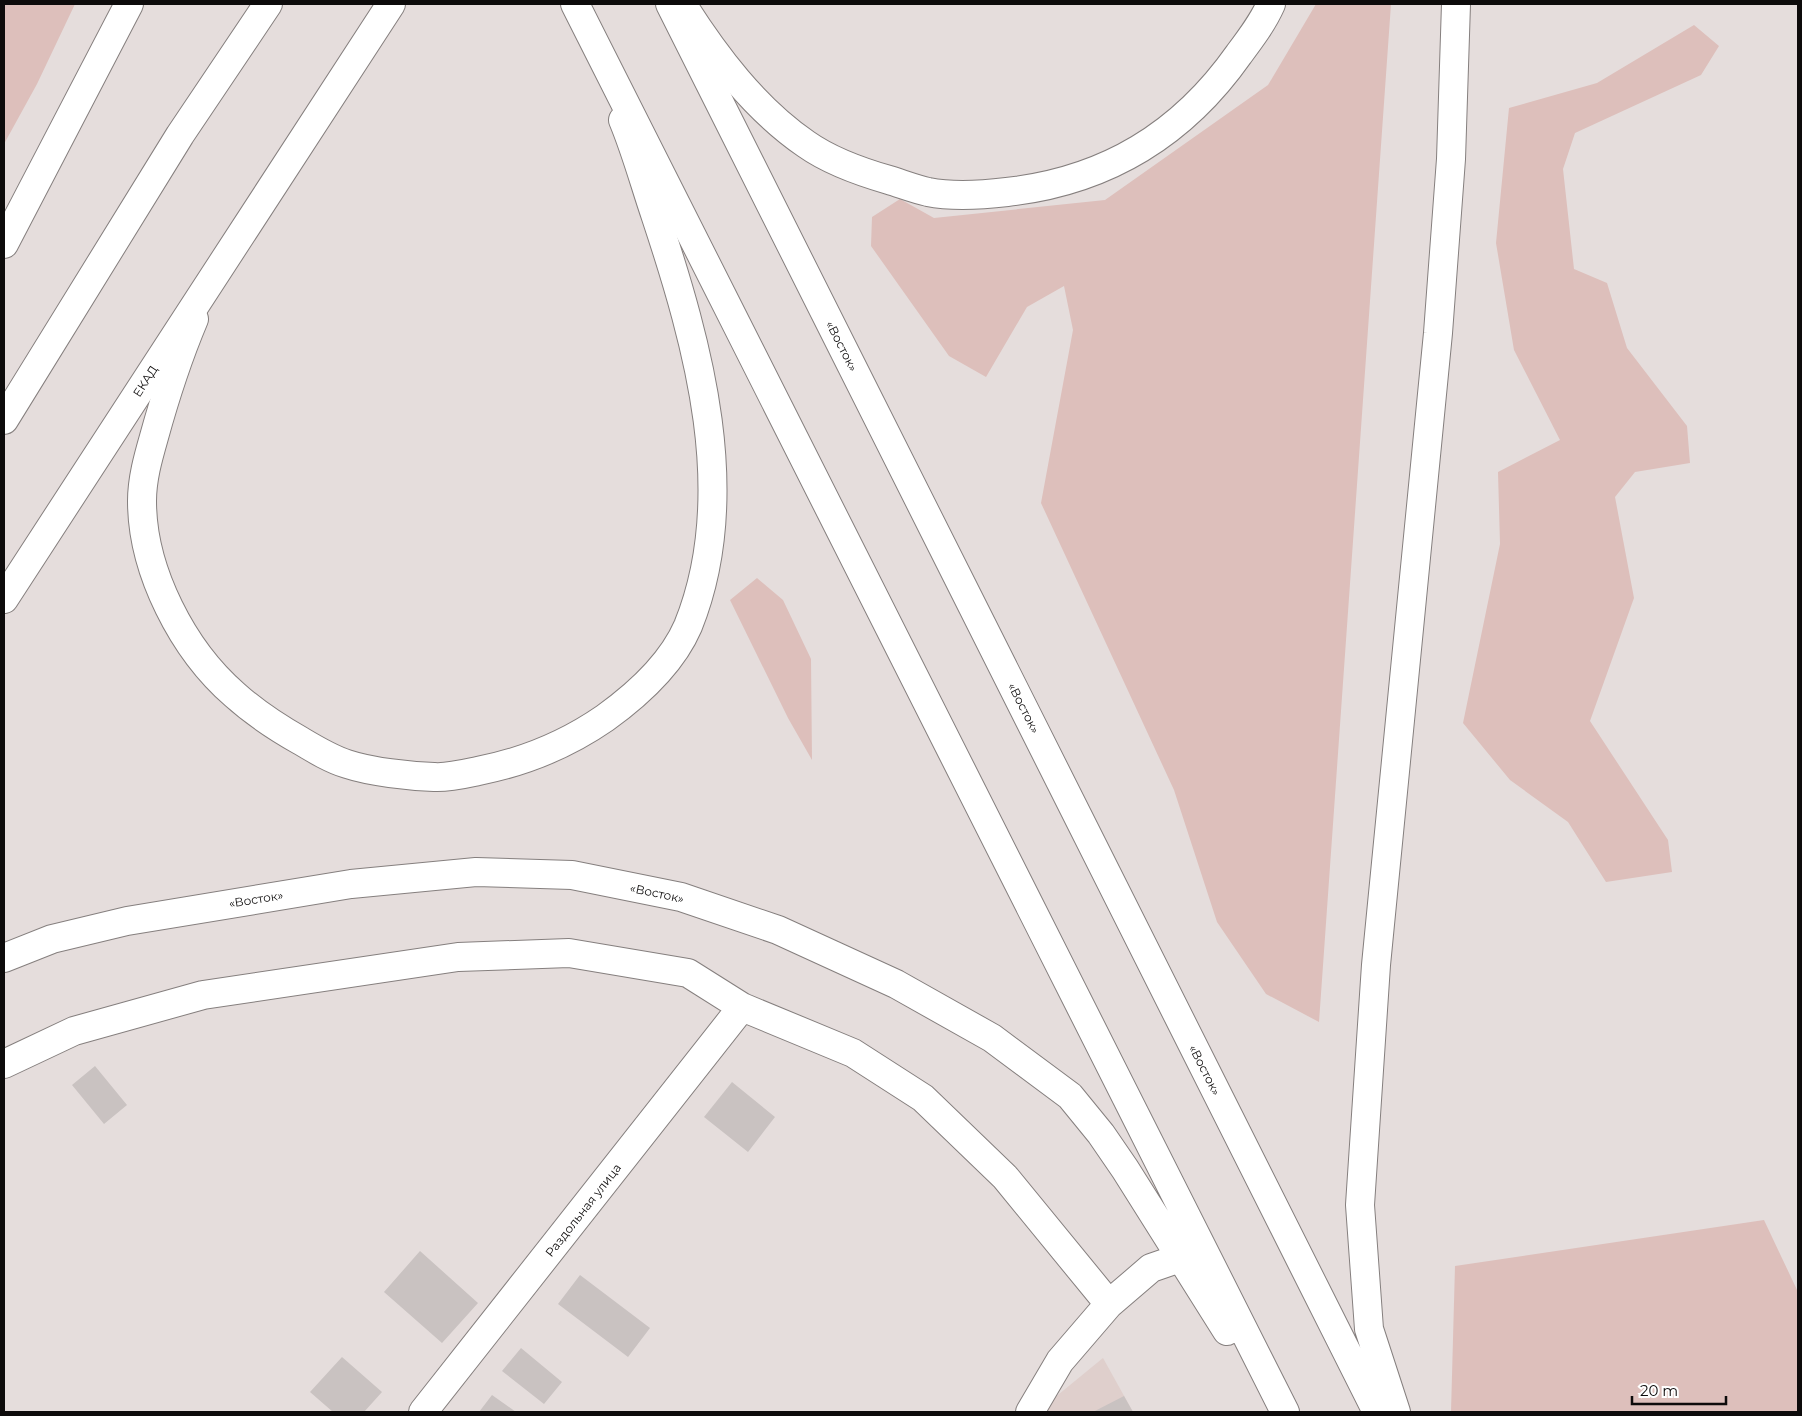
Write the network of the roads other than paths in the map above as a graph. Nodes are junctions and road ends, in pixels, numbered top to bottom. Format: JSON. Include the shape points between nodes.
{"nodes":[{"id":1,"x":129,"y":4,"type":"edge"},
{"id":2,"x":268,"y":4,"type":"edge"},
{"id":3,"x":391,"y":4,"type":"edge"},
{"id":4,"x":573,"y":4,"type":"edge"},
{"id":5,"x":670,"y":4,"type":"edge"},
{"id":6,"x":682,"y":4,"type":"edge"},
{"id":7,"x":1271,"y":4,"type":"edge"},
{"id":8,"x":1456,"y":4,"type":"edge"},
{"id":9,"x":4,"y":244,"type":"edge"},
{"id":10,"x":211,"y":279,"type":"junction"},
{"id":11,"x":4,"y":420,"type":"edge"},
{"id":12,"x":4,"y":599,"type":"edge"},
{"id":13,"x":4,"y":958,"type":"edge"},
{"id":14,"x":742,"y":1007,"type":"junction"},
{"id":15,"x":4,"y":1064,"type":"edge"},
{"id":16,"x":1180,"y":1258,"type":"junction"},
{"id":17,"x":1109,"y":1304,"type":"junction"},
{"id":18,"x":423,"y":1412,"type":"edge"},
{"id":19,"x":1030,"y":1412,"type":"edge"},
{"id":20,"x":1281,"y":1412,"type":"edge"},
{"id":21,"x":1285,"y":1412,"type":"edge"},
{"id":22,"x":1377,"y":1412,"type":"edge"},
{"id":23,"x":1396,"y":1412,"type":"edge"}],
"edges":[{"from":1,"to":9,"type":"main road"},
{"from":2,"to":11,"type":"main road","via":[[180,135]]},
{"from":3,"to":10,"type":"main road","name":"ЕКАД"},
{"from":4,"to":10,"type":"main road","via":[[626,128],[671,262],[699,371],[710,442],[709,545],[687,628],[668,660],[613,712],[581,735],[546,752],[508,765],[437,778],[349,765],[323,754],[279,728],[228,688],[190,642],[166,603],[153,568],[141,504],[144,473],[165,398]]},
{"from":4,"to":21,"type":"main road"},
{"from":5,"to":22,"type":"main road","name":"«Восток»"},
{"from":6,"to":7,"type":"main road","via":[[734,78],[806,145],[871,175],[930,192],[980,195],[1030,190],[1070,181],[1138,150],[1198,106],[1221,80],[1265,18]]},
{"from":8,"to":23,"type":"main road","via":[[1451,158],[1438,333],[1376,965],[1360,1204],[1369,1329]]},
{"from":10,"to":12,"type":"main road","name":"ЕКАД"},
{"from":13,"to":16,"type":"main road","name":"«Восток»","via":[[52,939],[128,921],[351,884],[476,872],[572,875],[681,897],[778,930],[896,984],[992,1038],[1070,1096],[1125,1169]]},
{"from":14,"to":15,"type":"main road","via":[[688,973],[569,953],[458,957],[203,995],[74,1030]]},
{"from":14,"to":17,"type":"main road","via":[[853,1053],[923,1098],[1005,1176]]},
{"from":14,"to":18,"type":"main road","name":"Раздольная улица"},
{"from":16,"to":17,"type":"main road","via":[[1150,1268]]},
{"from":16,"to":20,"type":"main road","name":"«Восток»"},
{"from":17,"to":19,"type":"main road","via":[[1060,1361]]}]}
